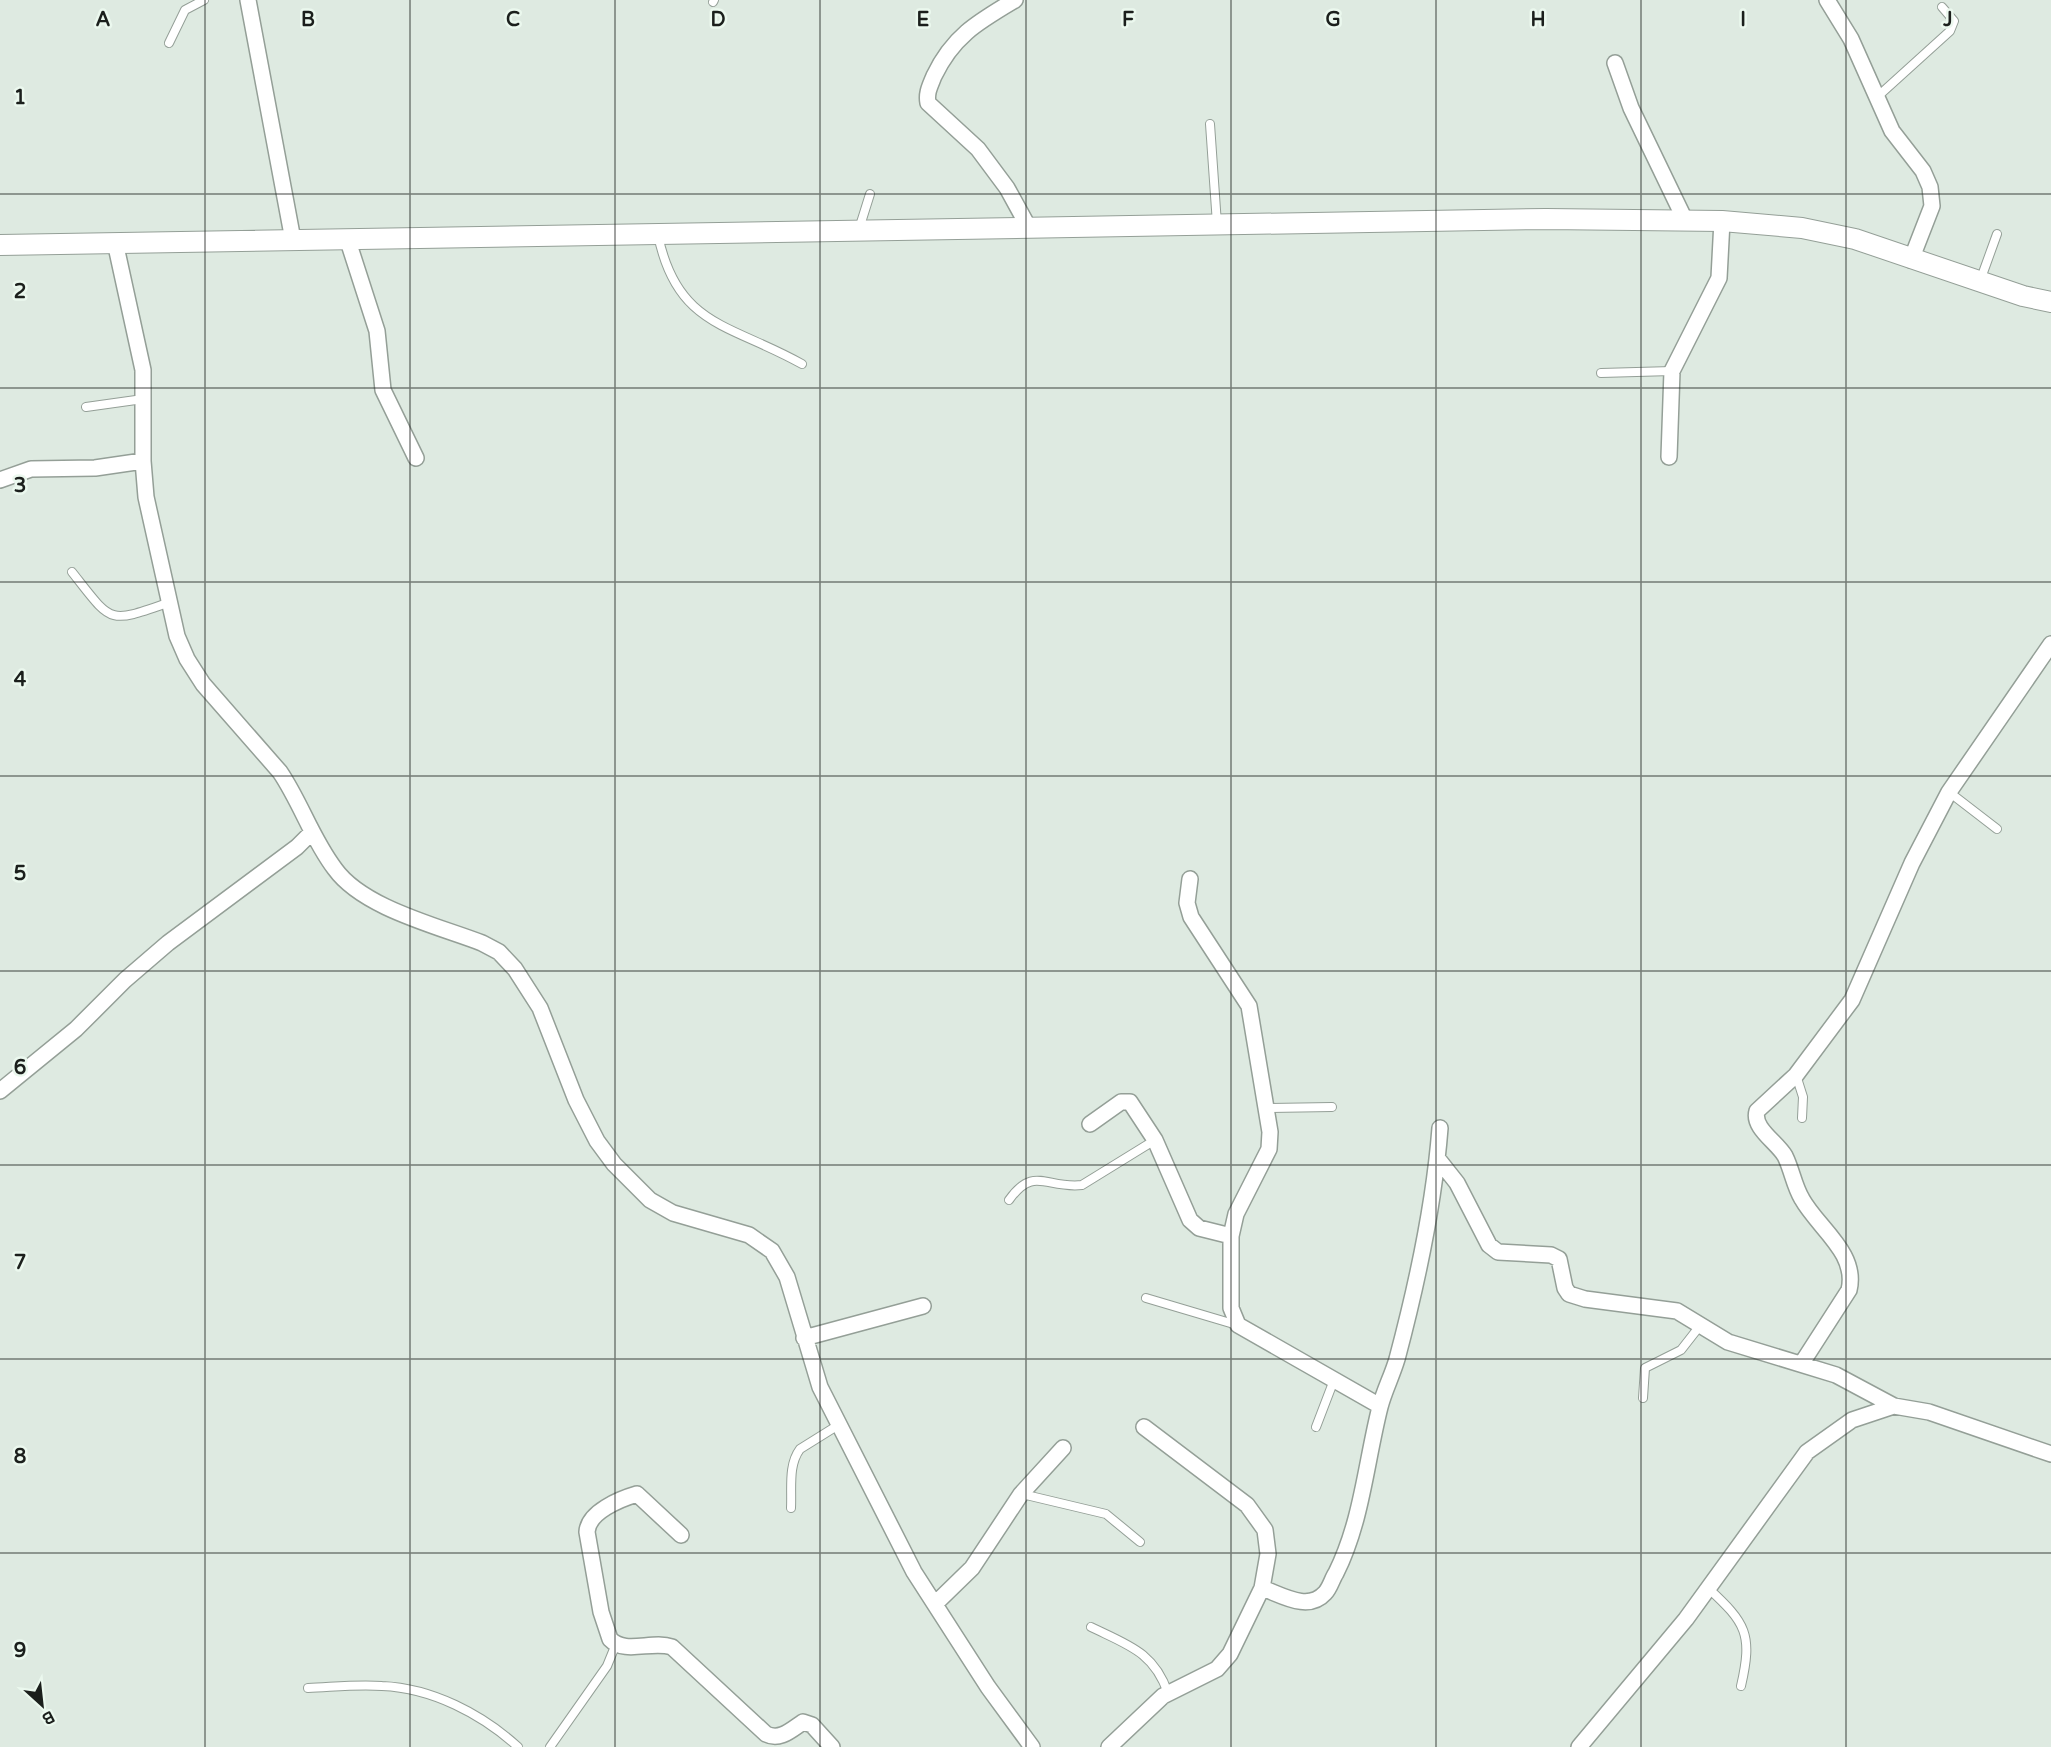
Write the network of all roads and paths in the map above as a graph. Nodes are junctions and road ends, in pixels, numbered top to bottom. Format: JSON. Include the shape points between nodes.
{"nodes":[{"id":1,"x":204,"y":0,"type":"edge"},
{"id":2,"x":248,"y":0,"type":"edge"},
{"id":3,"x":1015,"y":0,"type":"edge"},
{"id":4,"x":1827,"y":0,"type":"edge"},
{"id":5,"x":1942,"y":7,"type":"dead end"},
{"id":6,"x":168,"y":43,"type":"dead end"},
{"id":7,"x":1615,"y":63,"type":"dead end"},
{"id":8,"x":1876,"y":98,"type":"junction"},
{"id":9,"x":1210,"y":124,"type":"dead end"},
{"id":10,"x":870,"y":194,"type":"dead end"},
{"id":11,"x":1685,"y":220,"type":"junction"},
{"id":12,"x":1722,"y":221,"type":"junction"},
{"id":13,"x":1217,"y":225,"type":"junction"},
{"id":14,"x":1029,"y":228,"type":"junction"},
{"id":15,"x":859,"y":231,"type":"junction"},
{"id":16,"x":658,"y":233,"type":"junction"},
{"id":17,"x":1997,"y":234,"type":"dead end"},
{"id":18,"x":348,"y":238,"type":"junction"},
{"id":19,"x":293,"y":240,"type":"junction"},
{"id":20,"x":115,"y":242,"type":"junction"},
{"id":21,"x":0,"y":245,"type":"edge"},
{"id":22,"x":1911,"y":260,"type":"junction"},
{"id":23,"x":1979,"y":282,"type":"junction"},
{"id":24,"x":2051,"y":302,"type":"edge"},
{"id":25,"x":802,"y":364,"type":"dead end"},
{"id":26,"x":1671,"y":371,"type":"junction"},
{"id":27,"x":1601,"y":373,"type":"dead end"},
{"id":28,"x":145,"y":399,"type":"junction"},
{"id":29,"x":86,"y":407,"type":"dead end"},
{"id":30,"x":1669,"y":457,"type":"dead end"},
{"id":31,"x":416,"y":458,"type":"dead end"},
{"id":32,"x":143,"y":460,"type":"junction"},
{"id":33,"x":0,"y":480,"type":"edge"},
{"id":34,"x":72,"y":572,"type":"dead end"},
{"id":35,"x":170,"y":602,"type":"junction"},
{"id":36,"x":2051,"y":644,"type":"edge"},
{"id":37,"x":1950,"y":792,"type":"junction"},
{"id":38,"x":1997,"y":830,"type":"dead end"},
{"id":39,"x":312,"y":832,"type":"junction"},
{"id":40,"x":1190,"y":879,"type":"dead end"},
{"id":41,"x":1796,"y":1075,"type":"junction"},
{"id":42,"x":0,"y":1090,"type":"edge"},
{"id":43,"x":1332,"y":1107,"type":"dead end"},
{"id":44,"x":1267,"y":1108,"type":"junction"},
{"id":45,"x":1802,"y":1118,"type":"dead end"},
{"id":46,"x":1090,"y":1124,"type":"dead end"},
{"id":47,"x":1440,"y":1128,"type":"dead end"},
{"id":48,"x":1155,"y":1140,"type":"junction"},
{"id":49,"x":1438,"y":1159,"type":"junction"},
{"id":50,"x":1008,"y":1200,"type":"dead end"},
{"id":51,"x":1231,"y":1236,"type":"junction"},
{"id":52,"x":1146,"y":1298,"type":"dead end"},
{"id":53,"x":923,"y":1306,"type":"dead end"},
{"id":54,"x":1238,"y":1325,"type":"junction"},
{"id":55,"x":1699,"y":1327,"type":"junction"},
{"id":56,"x":804,"y":1338,"type":"junction"},
{"id":57,"x":1802,"y":1363,"type":"junction"},
{"id":58,"x":1334,"y":1380,"type":"junction"},
{"id":59,"x":1643,"y":1398,"type":"dead end"},
{"id":60,"x":1380,"y":1406,"type":"junction"},
{"id":61,"x":1894,"y":1406,"type":"junction"},
{"id":62,"x":840,"y":1424,"type":"junction"},
{"id":63,"x":1144,"y":1427,"type":"dead end"},
{"id":64,"x":1316,"y":1427,"type":"dead end"},
{"id":65,"x":1063,"y":1448,"type":"dead end"},
{"id":66,"x":2051,"y":1454,"type":"edge"},
{"id":67,"x":1021,"y":1494,"type":"junction"},
{"id":68,"x":791,"y":1508,"type":"dead end"},
{"id":69,"x":681,"y":1535,"type":"dead end"},
{"id":70,"x":1140,"y":1542,"type":"dead end"},
{"id":71,"x":1262,"y":1588,"type":"junction"},
{"id":72,"x":1708,"y":1588,"type":"junction"},
{"id":73,"x":935,"y":1604,"type":"junction"},
{"id":74,"x":1091,"y":1627,"type":"dead end"},
{"id":75,"x":616,"y":1644,"type":"junction"},
{"id":76,"x":1741,"y":1686,"type":"dead end"},
{"id":77,"x":308,"y":1688,"type":"dead end"},
{"id":78,"x":1168,"y":1693,"type":"junction"},
{"id":79,"x":518,"y":1747,"type":"edge"},
{"id":80,"x":550,"y":1747,"type":"edge"},
{"id":81,"x":832,"y":1747,"type":"edge"},
{"id":82,"x":1032,"y":1747,"type":"edge"},
{"id":83,"x":1109,"y":1747,"type":"edge"},
{"id":84,"x":1579,"y":1747,"type":"edge"}],
"edges":[{"from":1,"to":6,"type":"lane","via":[[185,10]]},
{"from":2,"to":19,"type":"street"},
{"from":3,"to":14,"type":"street","via":[[971,26],[954,42],[927,94],[928,103],[994,169]]},
{"from":4,"to":8,"type":"street","via":[[1851,39]]},
{"from":5,"to":8,"type":"lane","via":[[1954,21],[1950,31]]},
{"from":7,"to":11,"type":"street","via":[[1630,108]]},
{"from":8,"to":22,"type":"street","via":[[1892,131],[1923,171],[1930,187],[1932,206]]},
{"from":9,"to":13,"type":"lane"},
{"from":10,"to":15,"type":"lane"},
{"from":11,"to":12,"type":"street"},
{"from":11,"to":13,"type":"street"},
{"from":12,"to":22,"type":"street","via":[[1802,228],[1855,239]]},
{"from":12,"to":26,"type":"street","via":[[1719,278]]},
{"from":13,"to":14,"type":"street"},
{"from":14,"to":15,"type":"street"},
{"from":15,"to":16,"type":"street"},
{"from":16,"to":18,"type":"street"},
{"from":16,"to":25,"type":"lane","via":[[663,259],[686,301],[721,326],[771,346]]},
{"from":17,"to":23,"type":"lane"},
{"from":18,"to":19,"type":"street"},
{"from":18,"to":31,"type":"street","via":[[377,331],[383,390]]},
{"from":19,"to":20,"type":"street"},
{"from":20,"to":21,"type":"street"},
{"from":20,"to":28,"type":"street","via":[[143,370]]},
{"from":22,"to":23,"type":"street"},
{"from":23,"to":24,"type":"street"},
{"from":26,"to":27,"type":"lane"},
{"from":26,"to":30,"type":"street"},
{"from":28,"to":29,"type":"lane"},
{"from":28,"to":32,"type":"street"},
{"from":32,"to":33,"type":"street","via":[[95,468],[32,469]]},
{"from":32,"to":35,"type":"street","via":[[146,496]]},
{"from":34,"to":35,"type":"lane","via":[[97,603],[116,617]]},
{"from":35,"to":39,"type":"street","via":[[177,636],[187,659],[203,684],[280,772]]},
{"from":36,"to":37,"type":"street"},
{"from":37,"to":38,"type":"lane"},
{"from":37,"to":41,"type":"street","via":[[1912,862],[1852,1000]]},
{"from":39,"to":42,"type":"street","via":[[168,942],[76,1029]]},
{"from":39,"to":56,"type":"street","via":[[334,869],[349,886],[369,899],[499,952],[540,1008],[576,1100],[597,1141],[615,1164],[650,1200],[666,1209],[749,1235],[772,1251],[787,1277]]},
{"from":40,"to":44,"type":"street","via":[[1187,903],[1191,917],[1249,1006]]},
{"from":41,"to":45,"type":"lane","via":[[1803,1096]]},
{"from":41,"to":57,"type":"street","via":[[1757,1111],[1755,1118],[1785,1157],[1800,1196],[1833,1239],[1850,1267],[1851,1279],[1849,1290]]},
{"from":43,"to":44,"type":"lane"},
{"from":44,"to":51,"type":"street","via":[[1269,1149],[1236,1214]]},
{"from":46,"to":48,"type":"street","via":[[1120,1102],[1130,1102]]},
{"from":47,"to":49,"type":"street"},
{"from":48,"to":50,"type":"lane","via":[[1082,1185],[1030,1180],[1018,1186]]},
{"from":48,"to":51,"type":"street","via":[[1190,1220],[1199,1228]]},
{"from":49,"to":55,"type":"street","via":[[1457,1183],[1489,1245],[1498,1252],[1551,1255],[1559,1260],[1569,1294],[1677,1311]]},
{"from":49,"to":60,"type":"street","via":[[1422,1252],[1396,1362]]},
{"from":51,"to":54,"type":"street","via":[[1230,1308]]},
{"from":52,"to":54,"type":"lane"},
{"from":53,"to":56,"type":"street"},
{"from":54,"to":58,"type":"street"},
{"from":55,"to":57,"type":"street","via":[[1728,1342]]},
{"from":55,"to":59,"type":"lane","via":[[1682,1350],[1645,1368]]},
{"from":56,"to":62,"type":"street","via":[[820,1387]]},
{"from":57,"to":61,"type":"street","via":[[1836,1375]]},
{"from":58,"to":60,"type":"street"},
{"from":58,"to":64,"type":"lane"},
{"from":60,"to":71,"type":"street","via":[[1347,1549],[1326,1592],[1314,1601],[1302,1603]]},
{"from":61,"to":66,"type":"street","via":[[1929,1412]]},
{"from":61,"to":72,"type":"street","via":[[1852,1420],[1807,1452]]},
{"from":62,"to":68,"type":"lane","via":[[796,1454]]},
{"from":62,"to":73,"type":"street","via":[[914,1572]]},
{"from":63,"to":71,"type":"street","via":[[1248,1505],[1265,1530],[1268,1554]]},
{"from":65,"to":67,"type":"street"},
{"from":67,"to":70,"type":"lane","via":[[1106,1514]]},
{"from":67,"to":73,"type":"street","via":[[985,1552]]},
{"from":69,"to":75,"type":"street","via":[[637,1494],[599,1512],[588,1525],[601,1611],[608,1634]]},
{"from":71,"to":78,"type":"street","via":[[1230,1654],[1217,1668]]},
{"from":72,"to":76,"type":"lane","via":[[1734,1612],[1744,1630],[1747,1643]]},
{"from":72,"to":84,"type":"street"},
{"from":73,"to":82,"type":"street"},
{"from":74,"to":78,"type":"lane","via":[[1145,1656],[1158,1669]]},
{"from":75,"to":80,"type":"lane","via":[[607,1666]]},
{"from":75,"to":81,"type":"street","via":[[623,1647],[661,1643],[672,1647],[766,1734],[783,1735],[803,1722],[812,1725]]},
{"from":77,"to":79,"type":"lane","via":[[384,1686],[436,1697],[503,1732]]},
{"from":78,"to":83,"type":"street"}]}
